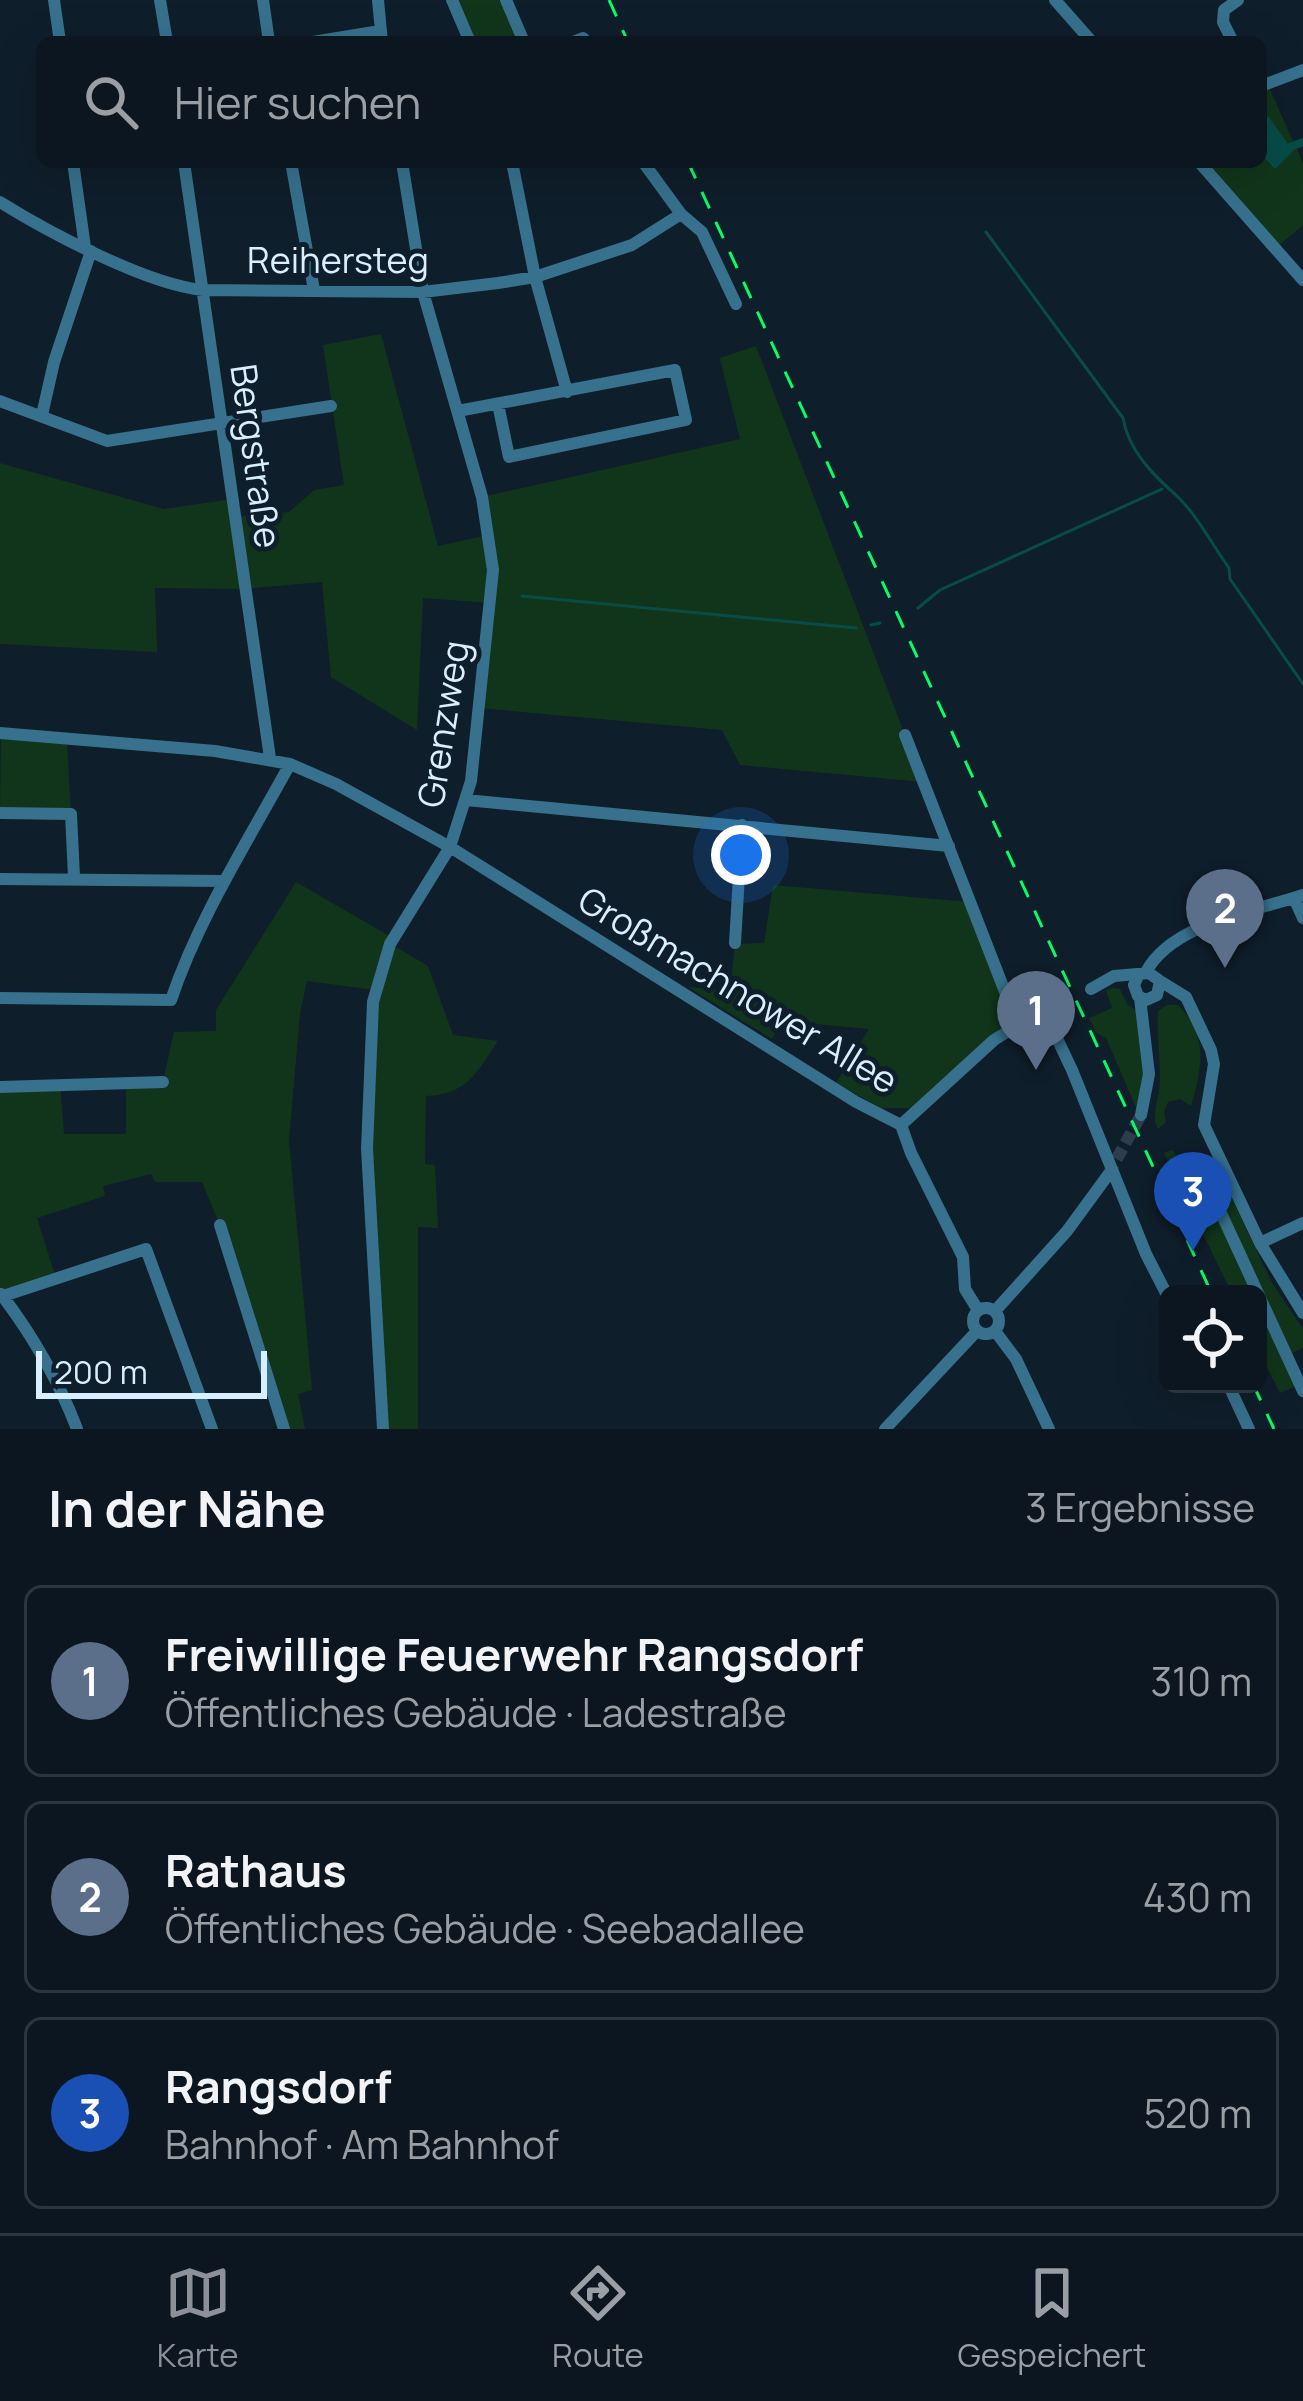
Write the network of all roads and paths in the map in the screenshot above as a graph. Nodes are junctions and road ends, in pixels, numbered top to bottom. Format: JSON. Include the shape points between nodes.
{"nodes":[{"id":1,"x":54,"y":0,"type":"edge"},
{"id":2,"x":160,"y":0,"type":"edge"},
{"id":3,"x":263,"y":0,"type":"edge"},
{"id":4,"x":378,"y":0,"type":"edge"},
{"id":5,"x":452,"y":0,"type":"edge"},
{"id":6,"x":506,"y":0,"type":"edge"},
{"id":7,"x":1055,"y":0,"type":"edge"},
{"id":8,"x":1079,"y":0,"type":"edge"},
{"id":9,"x":1238,"y":0,"type":"edge"},
{"id":10,"x":1066,"y":12,"type":"junction"},
{"id":11,"x":59,"y":36,"type":"edge"},
{"id":12,"x":165,"y":36,"type":"edge"},
{"id":13,"x":268,"y":36,"type":"edge"},
{"id":14,"x":381,"y":36,"type":"edge"},
{"id":15,"x":467,"y":36,"type":"edge"},
{"id":16,"x":521,"y":36,"type":"edge"},
{"id":17,"x":1087,"y":36,"type":"edge"},
{"id":18,"x":1230,"y":36,"type":"edge"},
{"id":19,"x":1303,"y":70,"type":"edge"},
{"id":20,"x":1267,"y":84,"type":"edge"},
{"id":21,"x":74,"y":168,"type":"edge"},
{"id":22,"x":185,"y":168,"type":"edge"},
{"id":23,"x":292,"y":168,"type":"edge"},
{"id":24,"x":403,"y":168,"type":"edge"},
{"id":25,"x":513,"y":168,"type":"edge"},
{"id":26,"x":647,"y":168,"type":"edge"},
{"id":27,"x":1204,"y":168,"type":"edge"},
{"id":28,"x":0,"y":202,"type":"edge"},
{"id":29,"x":681,"y":214,"type":"junction"},
{"id":30,"x":88,"y":249,"type":"junction"},
{"id":31,"x":535,"y":277,"type":"junction"},
{"id":32,"x":1303,"y":280,"type":"edge"},
{"id":33,"x":203,"y":290,"type":"junction"},
{"id":34,"x":314,"y":290,"type":"junction"},
{"id":35,"x":423,"y":292,"type":"junction"},
{"id":36,"x":736,"y":304,"type":"dead end"},
{"id":37,"x":567,"y":392,"type":"junction"},
{"id":38,"x":0,"y":401,"type":"edge"},
{"id":39,"x":498,"y":404,"type":"junction"},
{"id":40,"x":331,"y":406,"type":"dead end"},
{"id":41,"x":458,"y":411,"type":"junction"},
{"id":42,"x":42,"y":415,"type":"junction"},
{"id":43,"x":222,"y":422,"type":"junction"},
{"id":44,"x":0,"y":733,"type":"edge"},
{"id":45,"x":905,"y":735,"type":"dead end"},
{"id":46,"x":270,"y":758,"type":"junction"},
{"id":47,"x":290,"y":764,"type":"junction"},
{"id":48,"x":466,"y":800,"type":"junction"},
{"id":49,"x":0,"y":813,"type":"edge"},
{"id":50,"x":742,"y":825,"type":"junction"},
{"id":51,"x":949,"y":846,"type":"junction"},
{"id":52,"x":450,"y":847,"type":"junction"},
{"id":53,"x":74,"y":877,"type":"junction"},
{"id":54,"x":0,"y":879,"type":"edge"},
{"id":55,"x":225,"y":880,"type":"junction"},
{"id":56,"x":1299,"y":896,"type":"edge"},
{"id":57,"x":1303,"y":917,"type":"edge"},
{"id":58,"x":735,"y":943,"type":"dead end"},
{"id":59,"x":1148,"y":986,"type":"junction"},
{"id":60,"x":1094,"y":987,"type":"dead end"},
{"id":61,"x":0,"y":998,"type":"edge"},
{"id":62,"x":1018,"y":1025,"type":"junction"},
{"id":63,"x":163,"y":1082,"type":"dead end"},
{"id":64,"x":0,"y":1087,"type":"edge"},
{"id":65,"x":1142,"y":1115,"type":"tunnel mouth"},
{"id":66,"x":901,"y":1125,"type":"junction"},
{"id":67,"x":1203,"y":1174,"type":"dead end"},
{"id":68,"x":1114,"y":1178,"type":"junction"},
{"id":69,"x":1303,"y":1222,"type":"edge"},
{"id":70,"x":220,"y":1225,"type":"dead end"},
{"id":71,"x":1260,"y":1243,"type":"junction"},
{"id":72,"x":1162,"y":1285,"type":"edge"},
{"id":73,"x":1,"y":1296,"type":"edge"},
{"id":74,"x":978,"y":1310,"type":"junction"},
{"id":75,"x":995,"y":1311,"type":"junction"},
{"id":76,"x":1303,"y":1313,"type":"edge"},
{"id":77,"x":977,"y":1331,"type":"junction"},
{"id":78,"x":994,"y":1331,"type":"junction"},
{"id":79,"x":1303,"y":1391,"type":"edge"},
{"id":80,"x":1232,"y":1393,"type":"edge"},
{"id":81,"x":76,"y":1429,"type":"edge"},
{"id":82,"x":212,"y":1429,"type":"edge"},
{"id":83,"x":284,"y":1429,"type":"edge"},
{"id":84,"x":383,"y":1429,"type":"edge"},
{"id":85,"x":885,"y":1429,"type":"edge"},
{"id":86,"x":1049,"y":1429,"type":"edge"},
{"id":87,"x":1249,"y":1429,"type":"edge"}],
"edges":[{"from":1,"to":11,"type":"street"},
{"from":2,"to":12,"type":"street"},
{"from":3,"to":13,"type":"street"},
{"from":4,"to":14,"type":"street"},
{"from":5,"to":15,"type":"street"},
{"from":6,"to":16,"type":"street"},
{"from":7,"to":10,"type":"street"},
{"from":8,"to":10,"type":"street"},
{"from":9,"to":18,"type":"street","via":[[1224,10]]},
{"from":10,"to":17,"type":"street"},
{"from":19,"to":20,"type":"street"},
{"from":21,"to":30,"type":"street"},
{"from":22,"to":33,"type":"street","name":"Bergstraße"},
{"from":23,"to":34,"type":"street"},
{"from":24,"to":35,"type":"street","name":"Grenzweg"},
{"from":25,"to":31,"type":"street"},
{"from":26,"to":29,"type":"street"},
{"from":27,"to":32,"type":"street"},
{"from":28,"to":30,"type":"street","name":"Reihersteg"},
{"from":29,"to":31,"type":"street","name":"Reihersteg","via":[[632,245]]},
{"from":29,"to":36,"type":"street","via":[[702,232]]},
{"from":30,"to":33,"type":"street","name":"Reihersteg"},
{"from":30,"to":42,"type":"street"},
{"from":31,"to":35,"type":"street","name":"Reihersteg"},
{"from":31,"to":37,"type":"street"},
{"from":33,"to":34,"type":"street","name":"Reihersteg"},
{"from":33,"to":43,"type":"street","name":"Bergstraße"},
{"from":34,"to":35,"type":"street","name":"Reihersteg"},
{"from":35,"to":41,"type":"street","name":"Grenzweg"},
{"from":37,"to":39,"type":"street"},
{"from":37,"to":39,"type":"street","via":[[675,370],[686,420],[509,457]]},
{"from":38,"to":42,"type":"street"},
{"from":39,"to":41,"type":"street"},
{"from":40,"to":43,"type":"street"},
{"from":41,"to":48,"type":"street","name":"Grenzweg","via":[[493,570]]},
{"from":42,"to":43,"type":"street","via":[[107,441]]},
{"from":43,"to":46,"type":"street","name":"Bergstraße"},
{"from":44,"to":46,"type":"street","name":"Großmachnower Allee"},
{"from":45,"to":51,"type":"street"},
{"from":46,"to":47,"type":"street","name":"Großmachnower Allee"},
{"from":47,"to":52,"type":"street","name":"Großmachnower Allee"},
{"from":47,"to":55,"type":"street"},
{"from":48,"to":50,"type":"street"},
{"from":48,"to":52,"type":"street","name":"Grenzweg"},
{"from":49,"to":53,"type":"street","via":[[71,814]]},
{"from":50,"to":51,"type":"street"},
{"from":50,"to":58,"type":"street"},
{"from":51,"to":62,"type":"street"},
{"from":52,"to":66,"type":"street","name":"Großmachnower Allee"},
{"from":52,"to":84,"type":"street","name":"Grenzweg","via":[[390,944],[373,1002],[367,1149]]},
{"from":53,"to":54,"type":"street"},
{"from":53,"to":55,"type":"street"},
{"from":55,"to":61,"type":"street","via":[[171,1000]]},
{"from":56,"to":57,"type":"street"},
{"from":56,"to":59,"type":"street","via":[[1164,949]]},
{"from":59,"to":60,"type":"street","via":[[1114,976]]},
{"from":59,"to":65,"type":"street"},
{"from":59,"to":71,"type":"street","via":[[1189,1003],[1214,1057],[1204,1125]]},
{"from":62,"to":66,"type":"street","name":"Großmachnower Allee"},
{"from":62,"to":68,"type":"street","name":"Großmachnower Allee","via":[[1044,1022],[1053,1030]]},
{"from":63,"to":64,"type":"street"},
{"from":66,"to":74,"type":"street","via":[[960,1249],[964,1289]]},
{"from":67,"to":79,"type":"street"},
{"from":68,"to":72,"type":"street"},
{"from":68,"to":75,"type":"street"},
{"from":69,"to":71,"type":"street"},
{"from":70,"to":83,"type":"street"},
{"from":71,"to":76,"type":"street"},
{"from":73,"to":81,"type":"street","via":[[28,1328]]},
{"from":73,"to":82,"type":"street","via":[[146,1249]]},
{"from":74,"to":75,"type":"street"},
{"from":74,"to":77,"type":"street"},
{"from":75,"to":78,"type":"street"},
{"from":77,"to":78,"type":"street"},
{"from":77,"to":85,"type":"street"},
{"from":78,"to":86,"type":"street"},
{"from":80,"to":87,"type":"street"}]}
